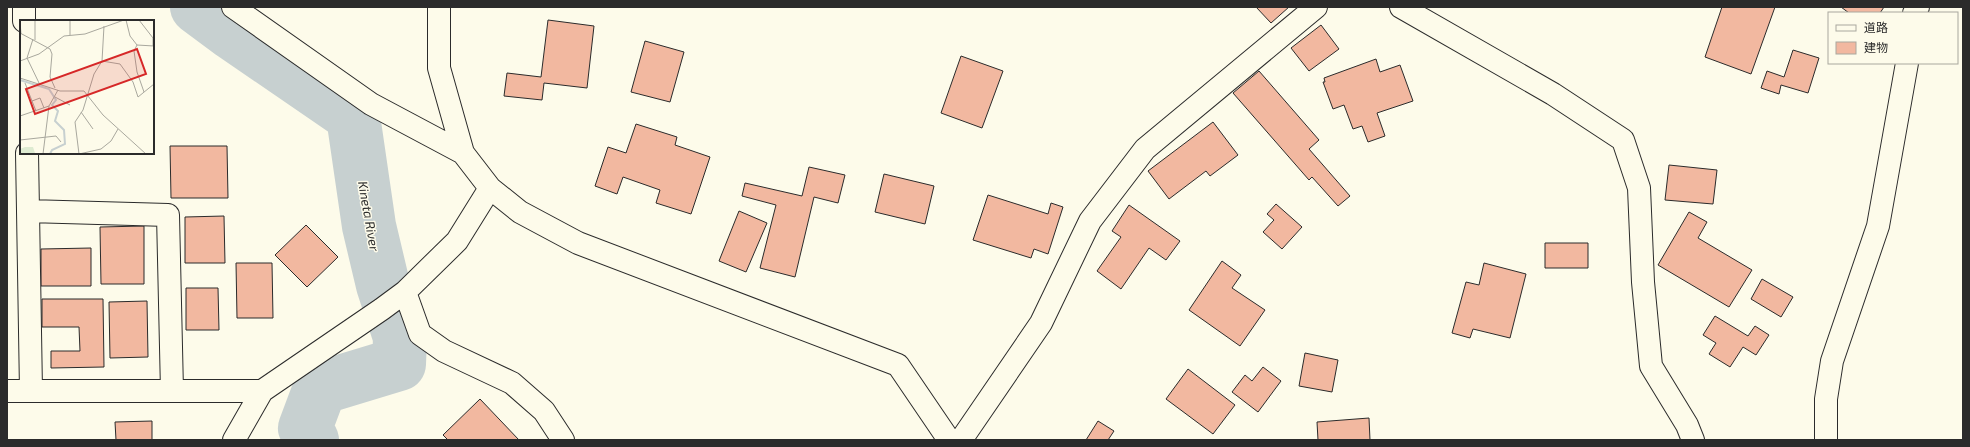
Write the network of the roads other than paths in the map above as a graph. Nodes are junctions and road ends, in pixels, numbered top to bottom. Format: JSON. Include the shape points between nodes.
{"nodes":[{"id":1,"x":24,"y":7,"type":"edge"},
{"id":2,"x":233,"y":7,"type":"edge"},
{"id":3,"x":439,"y":7,"type":"edge"},
{"id":4,"x":1316,"y":7,"type":"edge"},
{"id":5,"x":1401,"y":7,"type":"edge"},
{"id":6,"x":24,"y":20,"type":"edge"},
{"id":7,"x":1907,"y":64,"type":"edge"},
{"id":8,"x":462,"y":153,"type":"junction"},
{"id":9,"x":27,"y":154,"type":"edge"},
{"id":10,"x":490,"y":188,"type":"junction"},
{"id":11,"x":28,"y":211,"type":"junction"},
{"id":12,"x":405,"y":292,"type":"junction"},
{"id":13,"x":7,"y":391,"type":"edge"},
{"id":14,"x":31,"y":391,"type":"junction"},
{"id":15,"x":172,"y":391,"type":"junction"},
{"id":16,"x":262,"y":391,"type":"junction"},
{"id":17,"x":234,"y":440,"type":"edge"},
{"id":18,"x":563,"y":440,"type":"edge"},
{"id":19,"x":949,"y":440,"type":"edge"},
{"id":20,"x":961,"y":440,"type":"edge"},
{"id":21,"x":1693,"y":440,"type":"edge"},
{"id":22,"x":1826,"y":440,"type":"edge"}],
"edges":[{"from":1,"to":6,"type":"street"},
{"from":2,"to":8,"type":"street","via":[[371,104]]},
{"from":3,"to":8,"type":"street","via":[[439,68]]},
{"from":4,"to":20,"type":"street","via":[[1146,149],[1090,220],[1041,322]]},
{"from":5,"to":21,"type":"street","via":[[1553,94],[1623,140],[1639,188],[1642,282],[1651,366],[1687,425]]},
{"from":7,"to":22,"type":"street","via":[[1878,226],[1832,361],[1826,399]]},
{"from":8,"to":10,"type":"street"},
{"from":9,"to":11,"type":"street"},
{"from":10,"to":12,"type":"street","via":[[457,241]]},
{"from":10,"to":19,"type":"street","via":[[520,212],[578,243],[898,365]]},
{"from":11,"to":14,"type":"street"},
{"from":11,"to":15,"type":"street","via":[[168,215]]},
{"from":12,"to":16,"type":"street"},
{"from":12,"to":18,"type":"street","via":[[420,334],[444,351],[512,383],[544,411]]},
{"from":13,"to":14,"type":"street"},
{"from":14,"to":15,"type":"street"},
{"from":15,"to":16,"type":"street"},
{"from":16,"to":17,"type":"street"}]}
